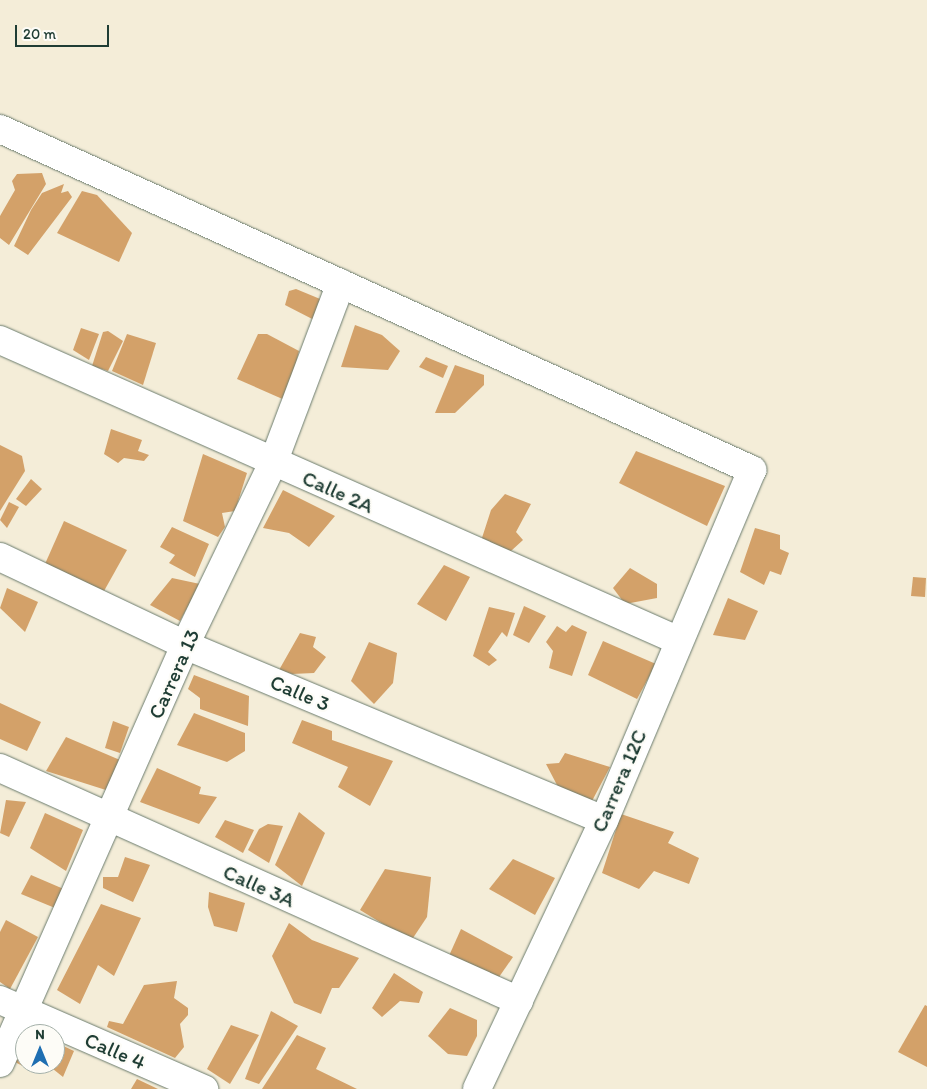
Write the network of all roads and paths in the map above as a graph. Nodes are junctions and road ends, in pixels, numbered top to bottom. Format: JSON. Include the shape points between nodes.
{"nodes":[{"id":1,"x":0,"y":130,"type":"edge"},
{"id":2,"x":341,"y":283,"type":"junction"},
{"id":3,"x":0,"y":340,"type":"edge"},
{"id":4,"x":273,"y":464,"type":"junction"},
{"id":5,"x":0,"y":557,"type":"edge"},
{"id":6,"x":677,"y":640,"type":"junction"},
{"id":7,"x":185,"y":645,"type":"junction"},
{"id":8,"x":0,"y":768,"type":"edge"},
{"id":9,"x":110,"y":820,"type":"junction"},
{"id":10,"x":604,"y":820,"type":"junction"},
{"id":11,"x":519,"y":1001,"type":"junction"},
{"id":12,"x":11,"y":1005,"type":"edge"},
{"id":13,"x":0,"y":1063,"type":"edge"},
{"id":14,"x":204,"y":1089,"type":"edge"},
{"id":15,"x":477,"y":1089,"type":"edge"}],
"edges":[{"from":1,"to":2,"type":"street"},
{"from":2,"to":4,"type":"street","name":"Carrera 13"},
{"from":2,"to":6,"type":"street","name":"Carrera 12C","via":[[752,470]]},
{"from":3,"to":4,"type":"street","name":"Calle 2A"},
{"from":4,"to":6,"type":"street","name":"Calle 2A"},
{"from":4,"to":7,"type":"street","name":"Carrera 13"},
{"from":5,"to":7,"type":"street","name":"Calle 3"},
{"from":6,"to":10,"type":"street","name":"Carrera 12C"},
{"from":7,"to":9,"type":"street","name":"Carrera 13"},
{"from":7,"to":10,"type":"street","name":"Calle 3"},
{"from":8,"to":9,"type":"street","name":"Calle 3A"},
{"from":9,"to":11,"type":"street","name":"Calle 3A"},
{"from":9,"to":12,"type":"street","name":"Carrera 13"},
{"from":10,"to":11,"type":"street","name":"Carrera 12C"},
{"from":11,"to":15,"type":"street","name":"Carrera 12C"},
{"from":12,"to":13,"type":"street","name":"Carrera 13"},
{"from":12,"to":14,"type":"street","name":"Calle 4"}]}
